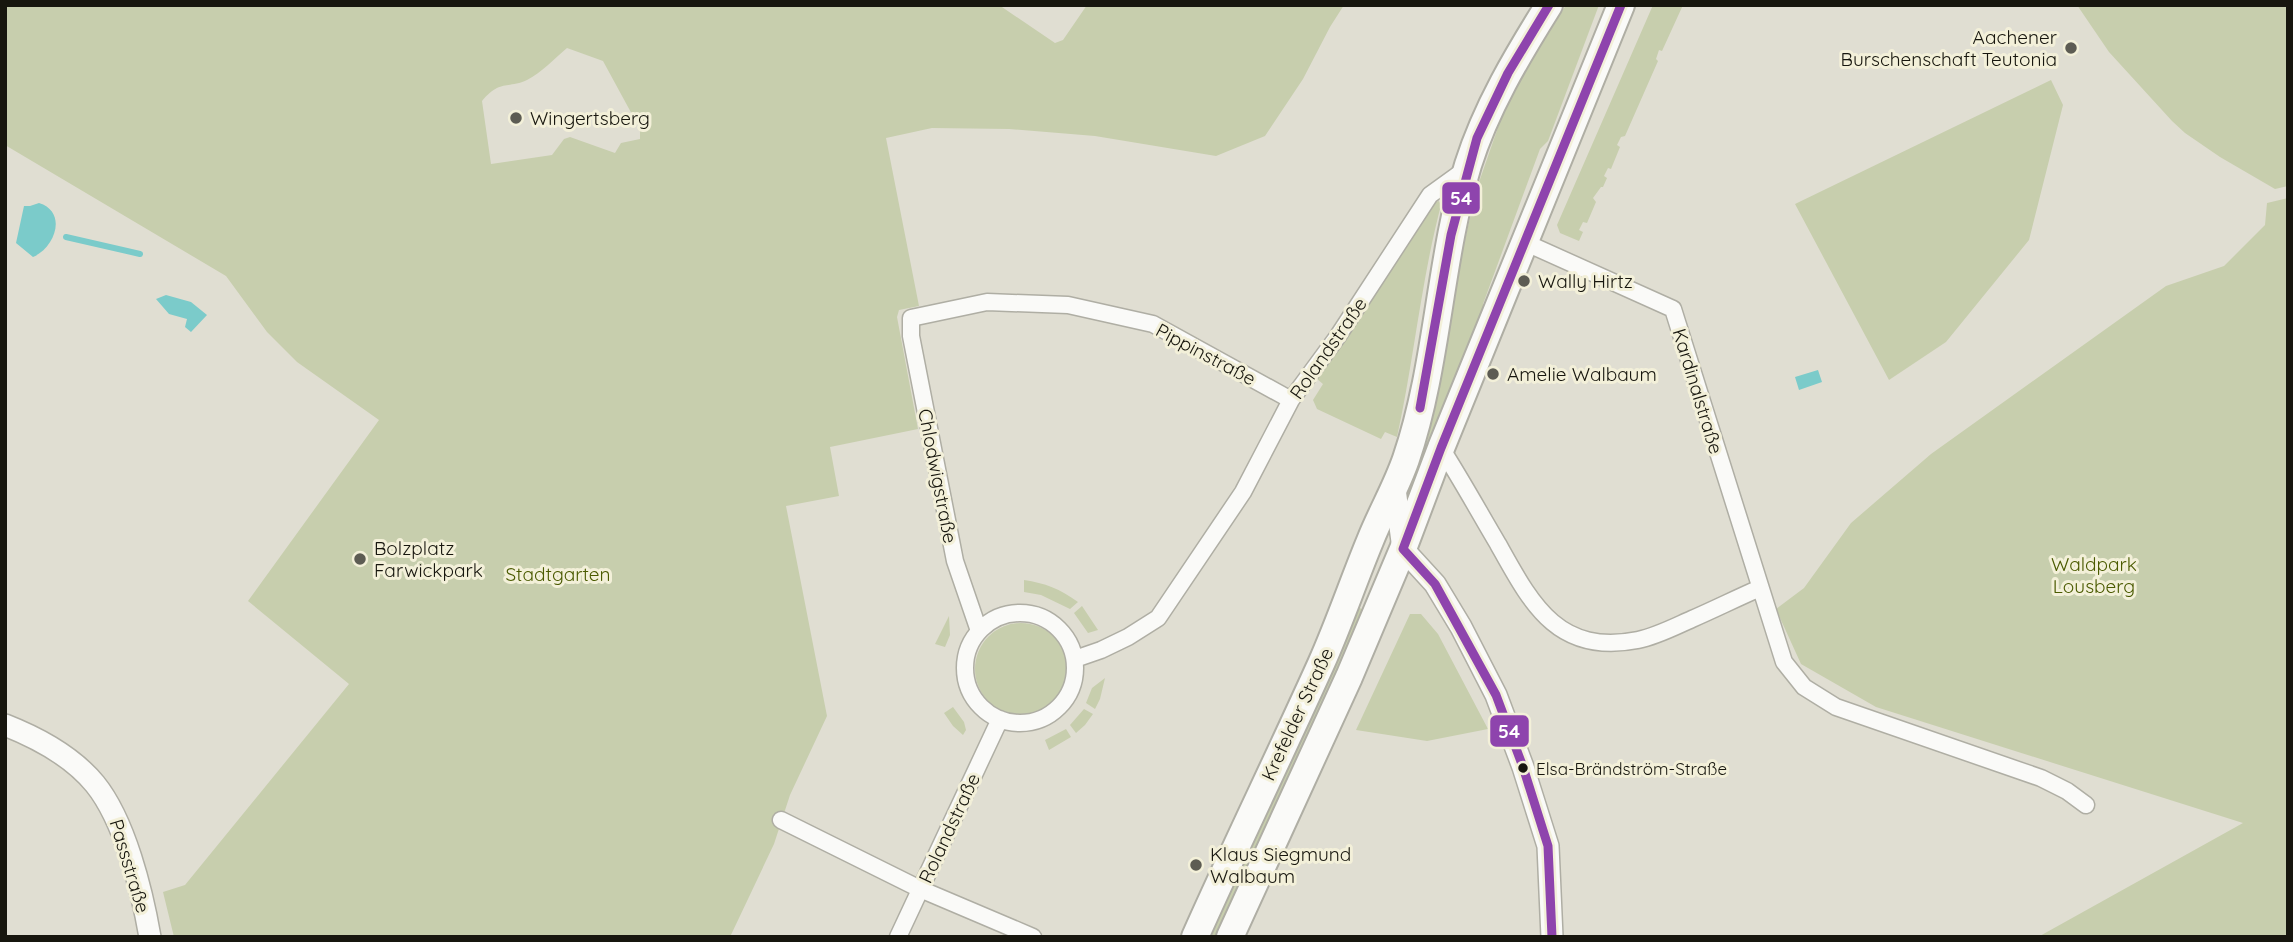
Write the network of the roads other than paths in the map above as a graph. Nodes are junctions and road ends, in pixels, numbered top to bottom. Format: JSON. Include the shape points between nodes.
{"nodes":[{"id":1,"x":1549,"y":5,"type":"edge"},
{"id":2,"x":1620,"y":5,"type":"edge"},
{"id":3,"x":1468,"y":167,"type":"junction"},
{"id":4,"x":1524,"y":242,"type":"junction"},
{"id":5,"x":911,"y":318,"type":"joint"},
{"id":6,"x":1291,"y":400,"type":"junction"},
{"id":7,"x":1441,"y":448,"type":"junction"},
{"id":8,"x":1395,"y":489,"type":"junction"},
{"id":9,"x":1403,"y":549,"type":"junction"},
{"id":10,"x":1760,"y":588,"type":"junction"},
{"id":11,"x":979,"y":631,"type":"junction"},
{"id":12,"x":1075,"y":659,"type":"junction"},
{"id":13,"x":1000,"y":719,"type":"junction"},
{"id":14,"x":5,"y":725,"type":"edge"},
{"id":15,"x":2086,"y":805,"type":"dead end"},
{"id":16,"x":781,"y":820,"type":"dead end"},
{"id":17,"x":920,"y":889,"type":"junction"},
{"id":18,"x":150,"y":937,"type":"edge"},
{"id":19,"x":898,"y":937,"type":"edge"},
{"id":20,"x":1033,"y":937,"type":"edge"},
{"id":21,"x":1195,"y":937,"type":"edge"},
{"id":22,"x":1230,"y":937,"type":"edge"},
{"id":23,"x":1552,"y":937,"type":"edge"}],
"edges":[{"from":1,"to":3,"type":"main road","via":[[1508,74]]},
{"from":2,"to":4,"type":"main road","name":"Krefelder Straße"},
{"from":3,"to":6,"type":"street","name":"Rolandstraße","via":[[1430,195]]},
{"from":3,"to":8,"type":"main road","name":"Krefelder Straße","via":[[1451,235],[1420,410]]},
{"from":4,"to":7,"type":"main road","name":"Krefelder Straße"},
{"from":4,"to":10,"type":"street","name":"Kardinalstraße","via":[[1673,309]]},
{"from":5,"to":6,"type":"street","name":"Pippinstraße","via":[[987,302],[1068,305],[1153,324]]},
{"from":5,"to":11,"type":"street","name":"Chlodwigstraße","via":[[955,561]]},
{"from":6,"to":12,"type":"street","name":"Rolandstraße","via":[[1242,492],[1158,618],[1128,637]]},
{"from":7,"to":9,"type":"main road","name":"Krefelder Straße"},
{"from":7,"to":10,"type":"street","via":[[1527,595],[1548,620],[1566,632],[1612,643],[1637,640]]},
{"from":8,"to":9,"type":"street","name":"Krefelder Straße"},
{"from":8,"to":21,"type":"main road","name":"Krefelder Straße","via":[[1322,663]]},
{"from":9,"to":22,"type":"main road","name":"Krefelder Straße"},
{"from":9,"to":23,"type":"street","via":[[1436,584],[1496,695],[1548,846]]},
{"from":10,"to":15,"type":"street","via":[[1784,662],[1804,687],[1836,707],[2041,778]]},
{"from":11,"to":12,"type":"street","via":[[1009,614],[1027,613],[1059,628]]},
{"from":11,"to":13,"type":"street","via":[[966,658],[967,680],[976,701]]},
{"from":12,"to":13,"type":"street","via":[[1075,675],[1061,705],[1032,721]]},
{"from":13,"to":17,"type":"street","name":"Rolandstraße"},
{"from":14,"to":18,"type":"street","name":"Passstraße","via":[[46,743],[95,784],[124,839]]},
{"from":16,"to":17,"type":"street"},
{"from":17,"to":19,"type":"street","name":"Rolandstraße"},
{"from":17,"to":20,"type":"street"}]}
